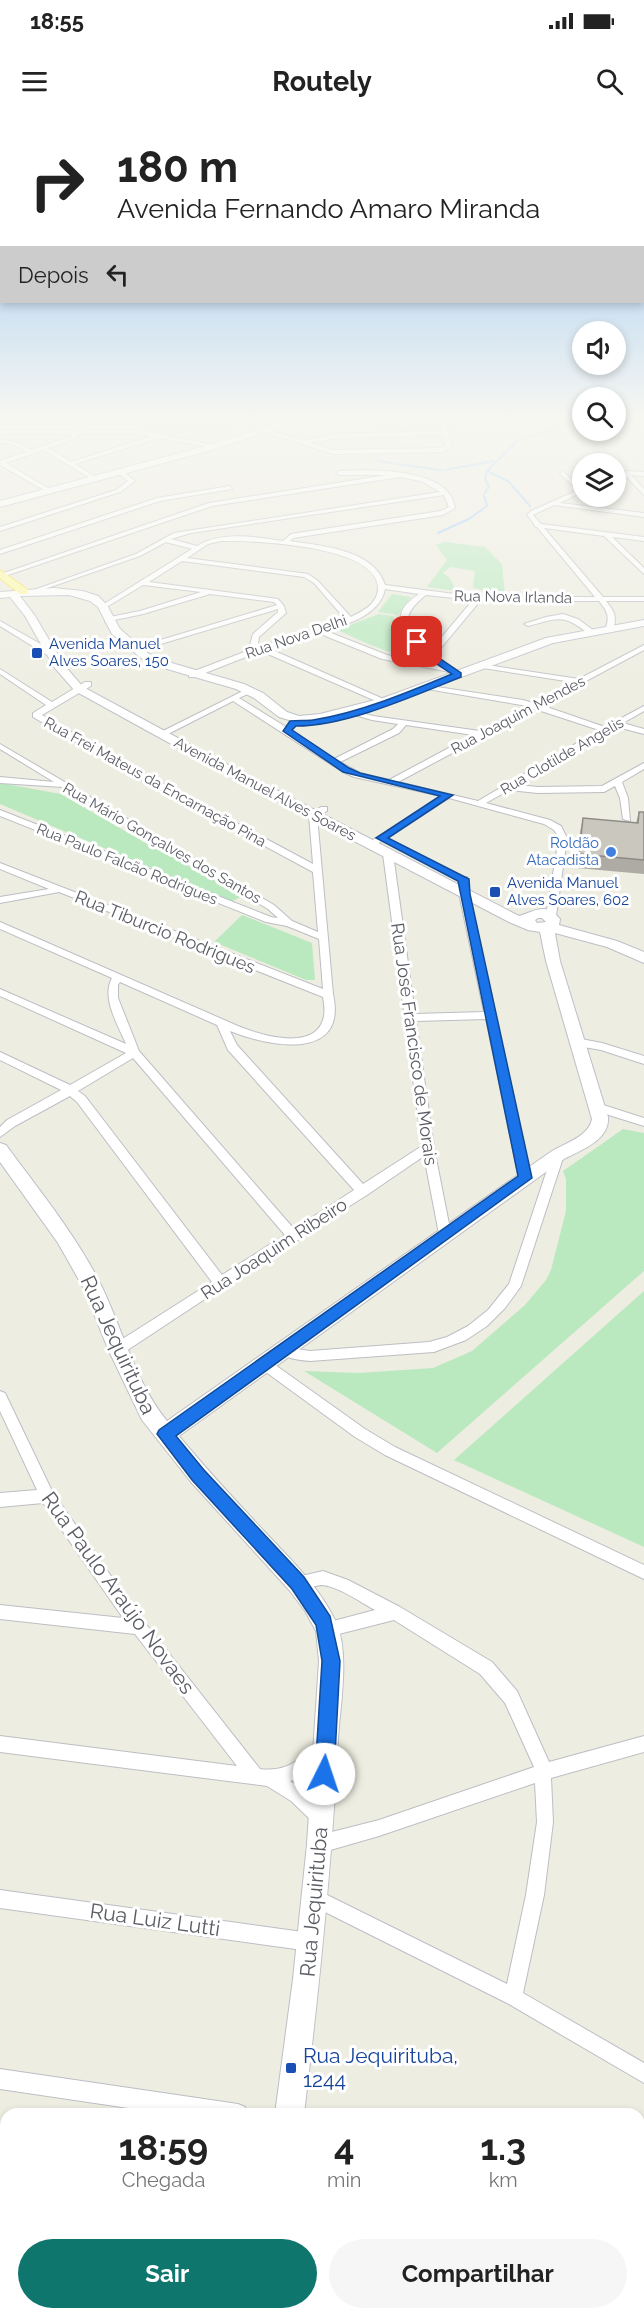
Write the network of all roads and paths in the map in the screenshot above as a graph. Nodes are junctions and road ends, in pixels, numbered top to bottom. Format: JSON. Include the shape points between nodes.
{"nodes":[{"id":1,"x":17,"y":524,"type":"edge"},
{"id":2,"x":85,"y":524,"type":"edge"},
{"id":3,"x":155,"y":524,"type":"edge"},
{"id":4,"x":238,"y":524,"type":"edge"},
{"id":5,"x":373,"y":524,"type":"edge"},
{"id":6,"x":536,"y":525,"type":"joint"},
{"id":7,"x":0,"y":529,"type":"edge"},
{"id":8,"x":607,"y":535,"type":"junction"},
{"id":9,"x":644,"y":539,"type":"edge"},
{"id":10,"x":166,"y":540,"type":"junction"},
{"id":11,"x":284,"y":544,"type":"junction"},
{"id":12,"x":198,"y":548,"type":"junction"},
{"id":13,"x":0,"y":552,"type":"edge"},
{"id":14,"x":181,"y":559,"type":"junction"},
{"id":15,"x":644,"y":572,"type":"edge"},
{"id":16,"x":1,"y":577,"type":"edge"},
{"id":17,"x":144,"y":583,"type":"junction"},
{"id":18,"x":383,"y":587,"type":"junction"},
{"id":19,"x":210,"y":591,"type":"junction"},
{"id":20,"x":28,"y":592,"type":"junction"},
{"id":21,"x":424,"y":593,"type":"junction"},
{"id":22,"x":6,"y":594,"type":"edge"},
{"id":23,"x":478,"y":599,"type":"junction"},
{"id":24,"x":601,"y":599,"type":"junction"},
{"id":25,"x":644,"y":599,"type":"edge"},
{"id":26,"x":101,"y":605,"type":"junction"},
{"id":27,"x":281,"y":606,"type":"junction"},
{"id":28,"x":349,"y":619,"type":"junction"},
{"id":29,"x":108,"y":620,"type":"junction"},
{"id":30,"x":644,"y":622,"type":"edge"},
{"id":31,"x":0,"y":623,"type":"edge"},
{"id":32,"x":528,"y":624,"type":"dead end"},
{"id":33,"x":609,"y":630,"type":"junction"},
{"id":34,"x":319,"y":631,"type":"junction"},
{"id":35,"x":593,"y":633,"type":"junction"},
{"id":36,"x":644,"y":647,"type":"edge"},
{"id":37,"x":260,"y":649,"type":"junction"},
{"id":38,"x":137,"y":650,"type":"junction"},
{"id":39,"x":50,"y":653,"type":"junction"},
{"id":40,"x":632,"y":653,"type":"junction"},
{"id":41,"x":430,"y":656,"type":"junction"},
{"id":42,"x":644,"y":658,"type":"edge"},
{"id":43,"x":483,"y":666,"type":"junction"},
{"id":44,"x":447,"y":669,"type":"junction"},
{"id":45,"x":0,"y":671,"type":"edge"},
{"id":46,"x":191,"y":673,"type":"junction"},
{"id":47,"x":458,"y":675,"type":"junction"},
{"id":48,"x":579,"y":681,"type":"junction"},
{"id":49,"x":84,"y":687,"type":"junction"},
{"id":50,"x":427,"y":687,"type":"junction"},
{"id":51,"x":241,"y":694,"type":"junction"},
{"id":52,"x":385,"y":703,"type":"junction"},
{"id":53,"x":51,"y":705,"type":"junction"},
{"id":54,"x":534,"y":705,"type":"junction"},
{"id":55,"x":644,"y":708,"type":"edge"},
{"id":56,"x":355,"y":711,"type":"junction"},
{"id":57,"x":405,"y":722,"type":"junction"},
{"id":58,"x":617,"y":724,"type":"junction"},
{"id":59,"x":292,"y":725,"type":"junction"},
{"id":60,"x":606,"y":730,"type":"junction"},
{"id":61,"x":166,"y":731,"type":"junction"},
{"id":62,"x":644,"y":732,"type":"edge"},
{"id":63,"x":484,"y":734,"type":"junction"},
{"id":64,"x":0,"y":746,"type":"edge"},
{"id":65,"x":334,"y":762,"type":"junction"},
{"id":66,"x":644,"y":765,"type":"edge"},
{"id":67,"x":0,"y":780,"type":"edge"},
{"id":68,"x":391,"y":782,"type":"junction"},
{"id":69,"x":618,"y":782,"type":"junction"},
{"id":70,"x":62,"y":785,"type":"junction"},
{"id":71,"x":509,"y":787,"type":"junction"},
{"id":72,"x":448,"y":795,"type":"junction"},
{"id":73,"x":480,"y":803,"type":"junction"},
{"id":74,"x":318,"y":812,"type":"junction"},
{"id":75,"x":0,"y":813,"type":"edge"},
{"id":76,"x":627,"y":819,"type":"edge"},
{"id":77,"x":376,"y":842,"type":"junction"},
{"id":78,"x":388,"y":854,"type":"junction"},
{"id":79,"x":0,"y":866,"type":"edge"},
{"id":80,"x":318,"y":871,"type":"junction"},
{"id":81,"x":464,"y":879,"type":"junction"},
{"id":82,"x":58,"y":889,"type":"junction"},
{"id":83,"x":464,"y":894,"type":"junction"},
{"id":84,"x":0,"y":900,"type":"edge"},
{"id":85,"x":289,"y":923,"type":"junction"},
{"id":86,"x":543,"y":924,"type":"junction"},
{"id":87,"x":0,"y":925,"type":"edge"},
{"id":88,"x":324,"y":938,"type":"junction"},
{"id":89,"x":644,"y":958,"type":"edge"},
{"id":90,"x":117,"y":978,"type":"junction"},
{"id":91,"x":0,"y":992,"type":"edge"},
{"id":92,"x":330,"y":996,"type":"junction"},
{"id":93,"x":491,"y":1015,"type":"junction"},
{"id":94,"x":411,"y":1018,"type":"junction"},
{"id":95,"x":221,"y":1021,"type":"junction"},
{"id":96,"x":126,"y":1030,"type":"junction"},
{"id":97,"x":105,"y":1041,"type":"junction"},
{"id":98,"x":576,"y":1042,"type":"junction"},
{"id":99,"x":134,"y":1052,"type":"junction"},
{"id":100,"x":0,"y":1056,"type":"edge"},
{"id":101,"x":644,"y":1060,"type":"edge"},
{"id":102,"x":70,"y":1090,"type":"junction"},
{"id":103,"x":597,"y":1107,"type":"junction"},
{"id":104,"x":644,"y":1122,"type":"edge"},
{"id":105,"x":0,"y":1133,"type":"edge"},
{"id":106,"x":428,"y":1148,"type":"junction"},
{"id":107,"x":0,"y":1149,"type":"edge"},
{"id":108,"x":558,"y":1155,"type":"junction"},
{"id":109,"x":525,"y":1178,"type":"junction"},
{"id":110,"x":363,"y":1192,"type":"junction"},
{"id":111,"x":445,"y":1234,"type":"junction"},
{"id":112,"x":294,"y":1237,"type":"junction"},
{"id":113,"x":221,"y":1284,"type":"junction"},
{"id":114,"x":118,"y":1348,"type":"junction"},
{"id":115,"x":283,"y":1348,"type":"junction"},
{"id":116,"x":264,"y":1363,"type":"junction"},
{"id":117,"x":0,"y":1397,"type":"edge"},
{"id":118,"x":165,"y":1434,"type":"junction"},
{"id":119,"x":46,"y":1496,"type":"junction"},
{"id":120,"x":0,"y":1500,"type":"edge"},
{"id":121,"x":644,"y":1572,"type":"edge"},
{"id":122,"x":298,"y":1583,"type":"junction"},
{"id":123,"x":0,"y":1612,"type":"edge"},
{"id":124,"x":394,"y":1612,"type":"junction"},
{"id":125,"x":139,"y":1627,"type":"junction"},
{"id":126,"x":327,"y":1629,"type":"junction"},
{"id":127,"x":0,"y":1744,"type":"edge"},
{"id":128,"x":644,"y":1744,"type":"edge"},
{"id":129,"x":326,"y":1752,"type":"junction"},
{"id":130,"x":544,"y":1772,"type":"junction"},
{"id":131,"x":263,"y":1777,"type":"junction"},
{"id":132,"x":321,"y":1819,"type":"junction"},
{"id":133,"x":320,"y":1844,"type":"junction"},
{"id":134,"x":315,"y":1898,"type":"junction"},
{"id":135,"x":0,"y":1899,"type":"edge"},
{"id":136,"x":310,"y":1942,"type":"junction"},
{"id":137,"x":513,"y":1997,"type":"junction"},
{"id":138,"x":644,"y":2074,"type":"edge"},
{"id":139,"x":0,"y":2079,"type":"edge"},
{"id":140,"x":197,"y":2108,"type":"edge"},
{"id":141,"x":290,"y":2108,"type":"edge"}],
"edges":[{"from":1,"to":7,"type":"street"},
{"from":2,"to":13,"type":"street"},
{"from":3,"to":16,"type":"street"},
{"from":4,"to":10,"type":"street"},
{"from":5,"to":11,"type":"street","via":[[292,536]]},
{"from":6,"to":8,"type":"street"},
{"from":6,"to":24,"type":"street"},
{"from":8,"to":9,"type":"street"},
{"from":8,"to":15,"type":"street"},
{"from":10,"to":12,"type":"street"},
{"from":10,"to":20,"type":"street","via":[[138,555]]},
{"from":11,"to":12,"type":"street","via":[[221,539]]},
{"from":11,"to":18,"type":"street","via":[[356,558],[372,569]]},
{"from":12,"to":14,"type":"street"},
{"from":14,"to":17,"type":"street"},
{"from":14,"to":28,"type":"street","via":[[306,575]]},
{"from":16,"to":20,"type":"main road"},
{"from":16,"to":22,"type":"main road"},
{"from":17,"to":19,"type":"street"},
{"from":17,"to":26,"type":"street"},
{"from":18,"to":21,"type":"street","name":"Rua Nova Irlanda"},
{"from":18,"to":28,"type":"street","name":"Rua Nova Delhi","via":[[373,606]]},
{"from":19,"to":27,"type":"street","via":[[270,598]]},
{"from":19,"to":29,"type":"street"},
{"from":20,"to":22,"type":"street"},
{"from":20,"to":26,"type":"street","via":[[75,594]]},
{"from":20,"to":49,"type":"street","name":"Avenida Manuel Alves Soares"},
{"from":21,"to":23,"type":"street","name":"Rua Nova Irlanda"},
{"from":21,"to":41,"type":"street","via":[[407,608],[405,618],[410,632]]},
{"from":22,"to":39,"type":"street","name":"Avenida Manuel Alves Soares","via":[[25,609]]},
{"from":23,"to":24,"type":"street","name":"Rua Nova Irlanda"},
{"from":23,"to":41,"type":"street"},
{"from":24,"to":25,"type":"street","name":"Rua Nova Irlanda"},
{"from":24,"to":33,"type":"street","via":[[612,615]]},
{"from":26,"to":29,"type":"street"},
{"from":27,"to":37,"type":"street","via":[[280,616],[254,639],[254,645]]},
{"from":27,"to":38,"type":"street"},
{"from":28,"to":34,"type":"street","name":"Rua Nova Delhi"},
{"from":29,"to":38,"type":"street"},
{"from":30,"to":33,"type":"street"},
{"from":31,"to":39,"type":"street"},
{"from":32,"to":35,"type":"street","via":[[565,616]]},
{"from":33,"to":35,"type":"street"},
{"from":34,"to":37,"type":"street","name":"Rua Nova Delhi"},
{"from":34,"to":44,"type":"street","via":[[385,657]]},
{"from":35,"to":43,"type":"street","via":[[538,644]]},
{"from":36,"to":40,"type":"street","name":"Rua Joaquim Mendes"},
{"from":37,"to":46,"type":"street","name":"Rua Nova Delhi"},
{"from":37,"to":52,"type":"street"},
{"from":38,"to":46,"type":"street"},
{"from":39,"to":49,"type":"street","name":"Avenida Manuel Alves Soares","via":[[62,672]]},
{"from":40,"to":42,"type":"street"},
{"from":40,"to":48,"type":"street","name":"Rua Joaquim Mendes"},
{"from":41,"to":44,"type":"street"},
{"from":43,"to":47,"type":"street"},
{"from":43,"to":48,"type":"street"},
{"from":44,"to":47,"type":"street"},
{"from":45,"to":53,"type":"street"},
{"from":46,"to":51,"type":"street"},
{"from":47,"to":50,"type":"street"},
{"from":48,"to":54,"type":"street","name":"Rua Joaquim Mendes"},
{"from":49,"to":53,"type":"street","name":"Rua Frei Mateus da Encarnação Pina"},
{"from":49,"to":61,"type":"street","name":"Avenida Manuel Alves Soares"},
{"from":50,"to":52,"type":"street"},
{"from":50,"to":54,"type":"street"},
{"from":51,"to":59,"type":"street"},
{"from":51,"to":61,"type":"street"},
{"from":52,"to":56,"type":"street"},
{"from":53,"to":80,"type":"street","name":"Rua Frei Mateus da Encarnação Pina","via":[[36,715]]},
{"from":54,"to":60,"type":"street"},
{"from":54,"to":63,"type":"street","name":"Rua Joaquim Mendes"},
{"from":55,"to":58,"type":"street","name":"Rua Clotilde Angelis"},
{"from":56,"to":57,"type":"street"},
{"from":56,"to":59,"type":"street"},
{"from":57,"to":63,"type":"street"},
{"from":57,"to":65,"type":"street","via":[[396,731]]},
{"from":58,"to":60,"type":"street","name":"Rua Clotilde Angelis"},
{"from":58,"to":62,"type":"street"},
{"from":59,"to":65,"type":"street"},
{"from":60,"to":71,"type":"street","name":"Rua Clotilde Angelis"},
{"from":61,"to":74,"type":"street","name":"Avenida Manuel Alves Soares"},
{"from":63,"to":68,"type":"street","name":"Rua Joaquim Mendes"},
{"from":64,"to":70,"type":"street","name":"Rua Mário Gonçalves dos Santos"},
{"from":65,"to":68,"type":"street","via":[[357,775]]},
{"from":66,"to":69,"type":"street"},
{"from":67,"to":70,"type":"street"},
{"from":68,"to":72,"type":"street"},
{"from":69,"to":71,"type":"street","via":[[604,789],[584,791]]},
{"from":69,"to":76,"type":"street"},
{"from":70,"to":85,"type":"street","name":"Rua Mário Gonçalves dos Santos","via":[[271,907]]},
{"from":71,"to":73,"type":"street","name":"Rua Clotilde Angelis"},
{"from":72,"to":73,"type":"street"},
{"from":72,"to":77,"type":"street"},
{"from":73,"to":86,"type":"street","via":[[547,822],[561,831],[562,855],[554,898]]},
{"from":74,"to":77,"type":"street","name":"Avenida Manuel Alves Soares"},
{"from":74,"to":80,"type":"street"},
{"from":75,"to":85,"type":"street","name":"Rua Paulo Falcão Rodrigues","via":[[269,920]]},
{"from":77,"to":78,"type":"street","name":"Avenida Manuel Alves Soares"},
{"from":77,"to":81,"type":"street","name":"Avenida Manuel Alves Soares"},
{"from":78,"to":83,"type":"street","name":"Avenida Manuel Alves Soares"},
{"from":78,"to":94,"type":"street","name":"Rua José Francisco de Morais"},
{"from":79,"to":82,"type":"street","name":"Rua Tiburcio Rodrigues"},
{"from":80,"to":88,"type":"street"},
{"from":81,"to":83,"type":"street"},
{"from":81,"to":86,"type":"street","name":"Avenida Manuel Alves Soares"},
{"from":82,"to":84,"type":"street"},
{"from":82,"to":92,"type":"street","name":"Rua Tiburcio Rodrigues"},
{"from":83,"to":86,"type":"street","name":"Avenida Manuel Alves Soares","via":[[514,919]]},
{"from":83,"to":93,"type":"street"},
{"from":85,"to":88,"type":"street","name":"Rua Mário Gonçalves dos Santos"},
{"from":86,"to":89,"type":"street","name":"Avenida Manuel Alves Soares","via":[[612,944]]},
{"from":86,"to":98,"type":"street"},
{"from":87,"to":90,"type":"street"},
{"from":88,"to":92,"type":"street"},
{"from":90,"to":95,"type":"street"},
{"from":90,"to":96,"type":"street","via":[[112,992]]},
{"from":91,"to":97,"type":"street"},
{"from":92,"to":95,"type":"street","via":[[328,1023],[310,1039],[264,1039]]},
{"from":93,"to":94,"type":"street"},
{"from":93,"to":109,"type":"street"},
{"from":94,"to":106,"type":"street","name":"Rua José Francisco de Morais"},
{"from":95,"to":110,"type":"street","via":[[232,1047]]},
{"from":96,"to":97,"type":"street"},
{"from":96,"to":99,"type":"street"},
{"from":97,"to":99,"type":"street"},
{"from":98,"to":101,"type":"street"},
{"from":98,"to":103,"type":"street"},
{"from":99,"to":102,"type":"street"},
{"from":99,"to":112,"type":"street"},
{"from":100,"to":102,"type":"street"},
{"from":102,"to":105,"type":"street"},
{"from":102,"to":113,"type":"street","via":[[90,1110]]},
{"from":103,"to":104,"type":"street"},
{"from":103,"to":108,"type":"street","via":[[600,1122],[596,1130]]},
{"from":106,"to":110,"type":"street","name":"Rua Joaquim Ribeiro"},
{"from":106,"to":111,"type":"street","name":"Rua José Francisco de Morais"},
{"from":107,"to":114,"type":"street","name":"Rua Jequirituba","via":[[64,1238],[93,1287]]},
{"from":108,"to":109,"type":"street"},
{"from":108,"to":115,"type":"street","via":[[515,1287],[495,1311],[474,1327],[453,1341],[428,1348],[310,1356]]},
{"from":109,"to":111,"type":"street"},
{"from":110,"to":112,"type":"street","name":"Rua Joaquim Ribeiro"},
{"from":111,"to":115,"type":"street"},
{"from":112,"to":113,"type":"street","name":"Rua Joaquim Ribeiro"},
{"from":113,"to":114,"type":"street","name":"Rua Joaquim Ribeiro"},
{"from":114,"to":118,"type":"street","name":"Rua Jequirituba","via":[[148,1414]]},
{"from":115,"to":116,"type":"street"},
{"from":116,"to":118,"type":"street"},
{"from":116,"to":121,"type":"street","via":[[390,1451]]},
{"from":117,"to":119,"type":"street","name":"Rua Paulo Araújo Novaes"},
{"from":118,"to":122,"type":"street","name":"Rua Jequirituba"},
{"from":119,"to":120,"type":"street"},
{"from":119,"to":125,"type":"street","name":"Rua Paulo Araújo Novaes"},
{"from":122,"to":124,"type":"street","via":[[323,1578]]},
{"from":122,"to":126,"type":"street","name":"Rua Jequirituba"},
{"from":123,"to":125,"type":"street"},
{"from":124,"to":126,"type":"street"},
{"from":124,"to":130,"type":"street","via":[[486,1668],[512,1696]]},
{"from":125,"to":131,"type":"street","name":"Rua Paulo Araújo Novaes"},
{"from":126,"to":129,"type":"street","name":"Rua Jequirituba","via":[[331,1661]]},
{"from":127,"to":131,"type":"street"},
{"from":128,"to":130,"type":"street"},
{"from":129,"to":131,"type":"street","via":[[299,1771]]},
{"from":129,"to":132,"type":"street","name":"Rua Jequirituba"},
{"from":130,"to":133,"type":"street"},
{"from":130,"to":137,"type":"street","via":[[544,1822],[535,1895]]},
{"from":131,"to":132,"type":"street","via":[[297,1796]]},
{"from":132,"to":133,"type":"street","name":"Rua Jequirituba"},
{"from":133,"to":134,"type":"street","name":"Rua Jequirituba"},
{"from":134,"to":136,"type":"street","name":"Rua Jequirituba"},
{"from":134,"to":137,"type":"street"},
{"from":135,"to":136,"type":"street","name":"Rua Luiz Lutti"},
{"from":136,"to":141,"type":"street","name":"Rua Jequirituba"},
{"from":137,"to":138,"type":"street"},
{"from":139,"to":140,"type":"street"}]}
